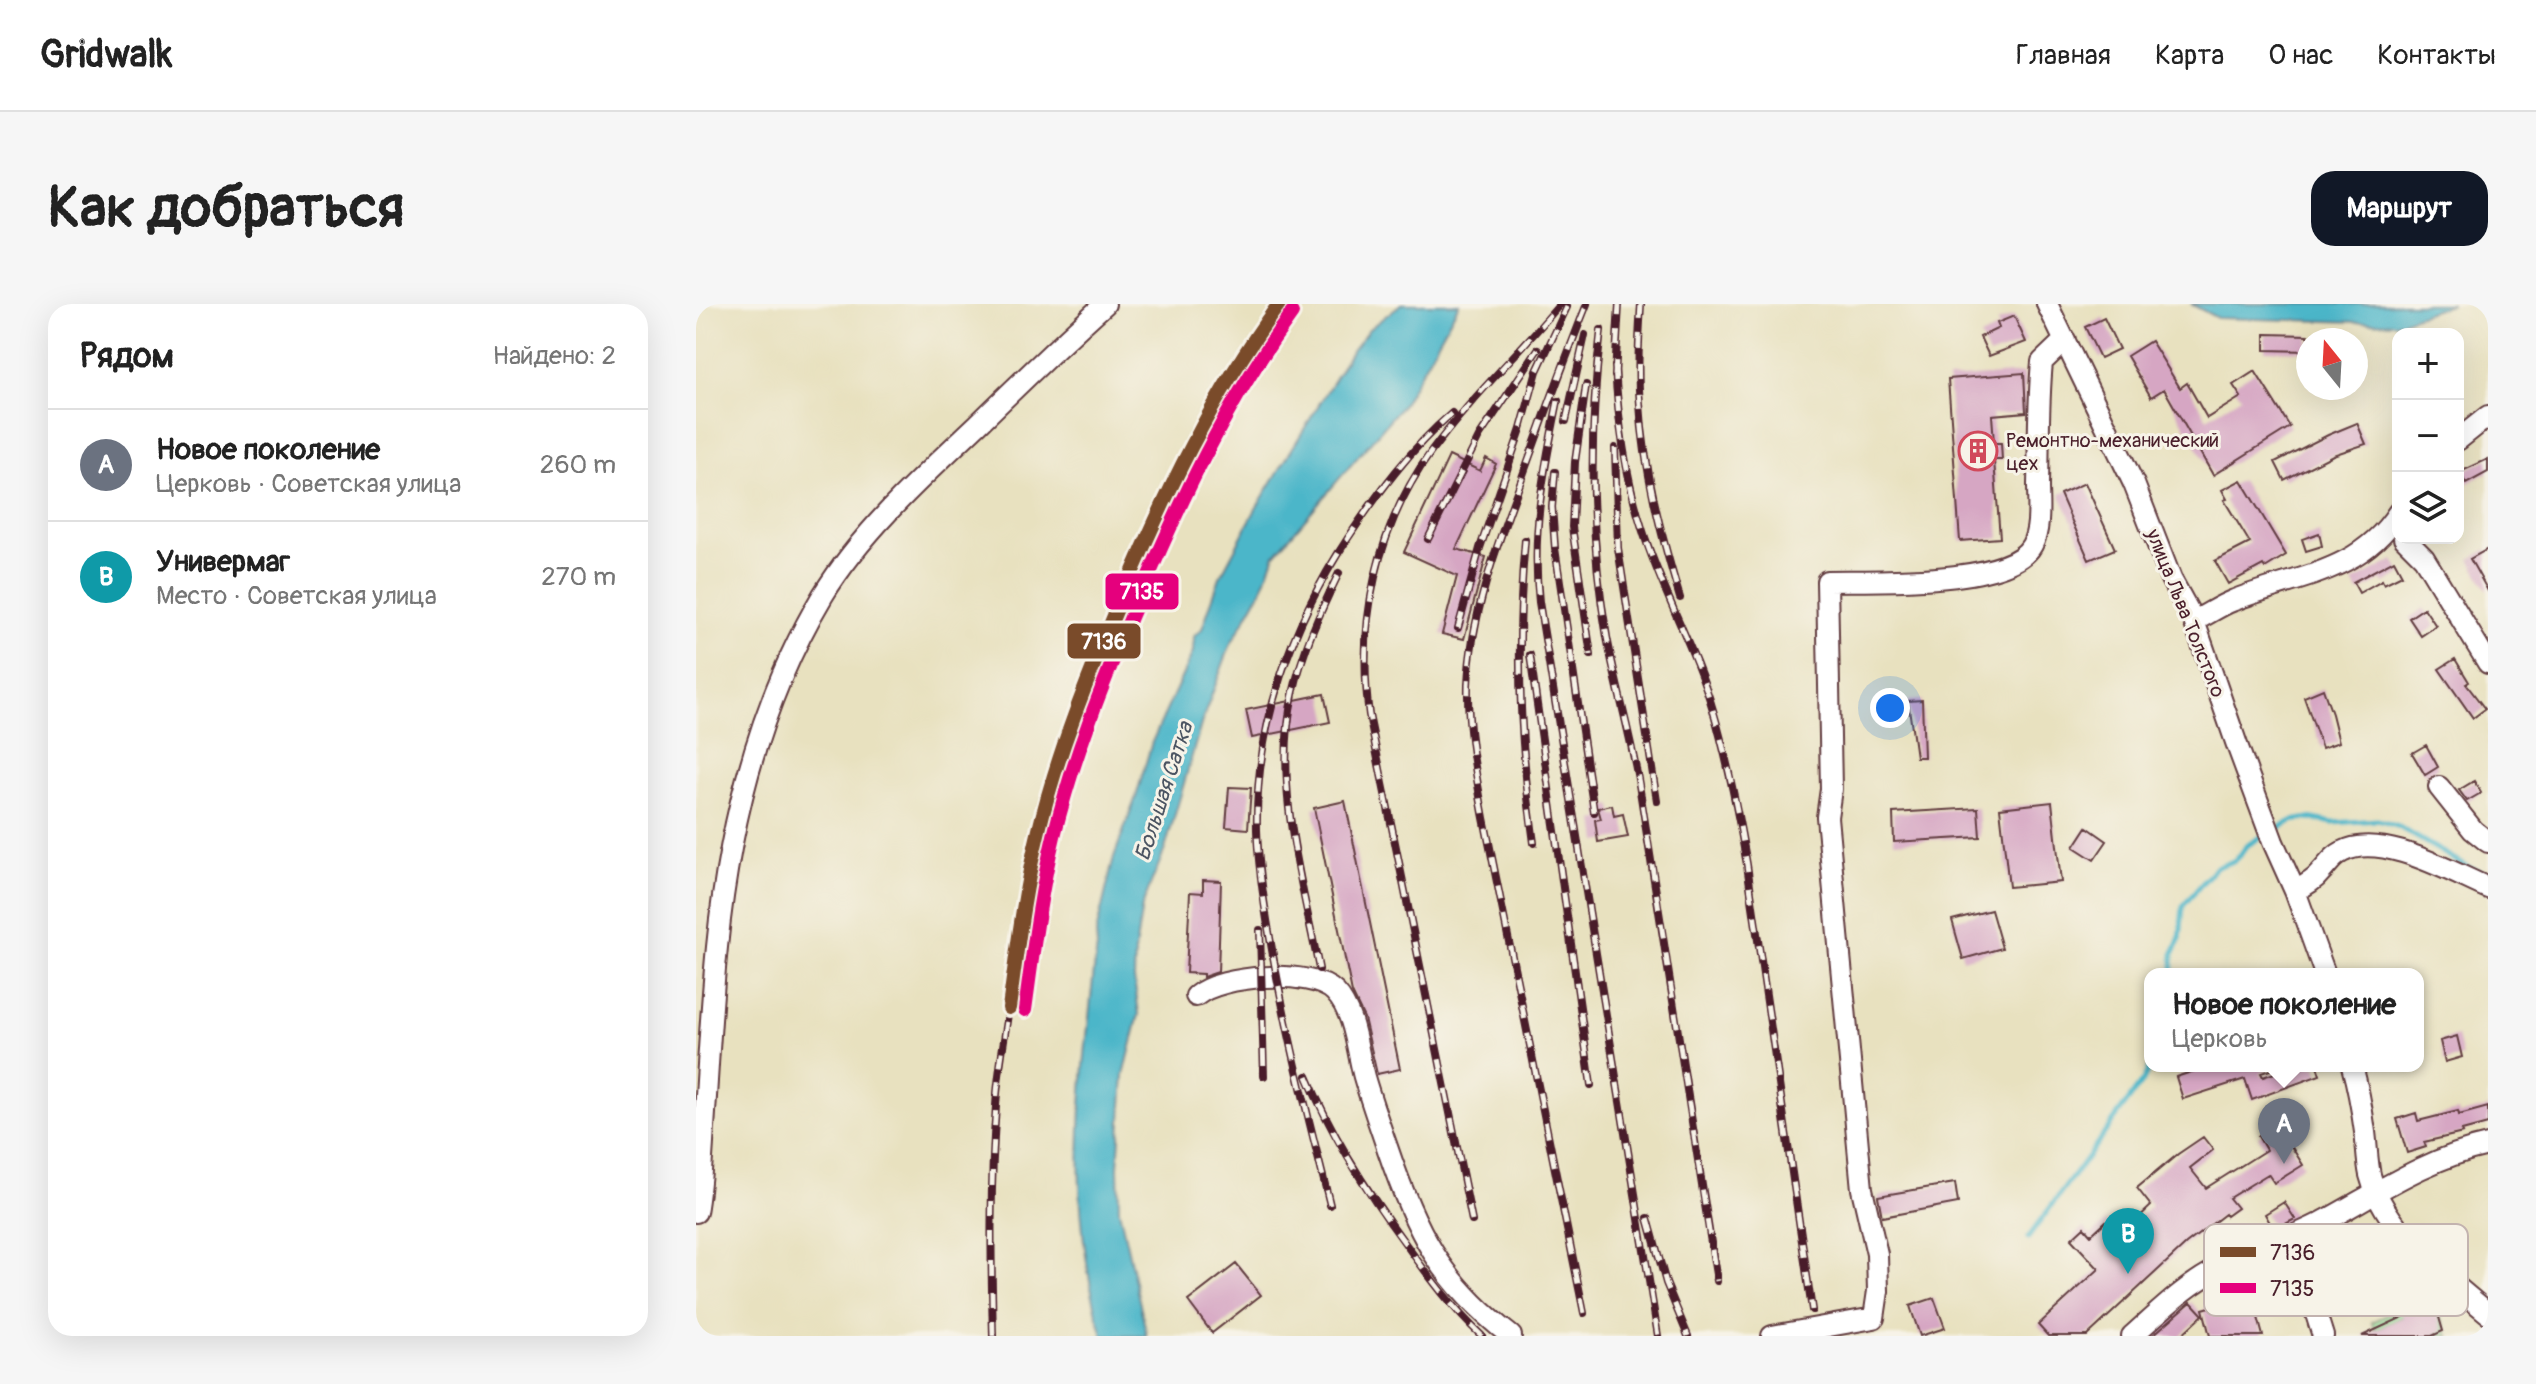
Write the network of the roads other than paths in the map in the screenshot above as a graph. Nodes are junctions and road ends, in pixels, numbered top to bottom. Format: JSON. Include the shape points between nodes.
{"nodes":[{"id":1,"x":1105,"y":304,"type":"edge"},
{"id":2,"x":2047,"y":304,"type":"edge"},
{"id":3,"x":2065,"y":340,"type":"junction"},
{"id":4,"x":2488,"y":416,"type":"edge"},
{"id":5,"x":2464,"y":435,"type":"edge"},
{"id":6,"x":2392,"y":531,"type":"edge"},
{"id":7,"x":2412,"y":544,"type":"edge"},
{"id":8,"x":2194,"y":621,"type":"junction"},
{"id":9,"x":2488,"y":663,"type":"edge"},
{"id":10,"x":2439,"y":787,"type":"dead end"},
{"id":11,"x":2488,"y":842,"type":"edge"},
{"id":12,"x":2488,"y":888,"type":"edge"},
{"id":13,"x":2295,"y":891,"type":"junction"},
{"id":14,"x":2323,"y":968,"type":"edge"},
{"id":15,"x":1196,"y":996,"type":"dead end"},
{"id":16,"x":2353,"y":1072,"type":"edge"},
{"id":17,"x":2488,"y":1145,"type":"edge"},
{"id":18,"x":2377,"y":1192,"type":"junction"},
{"id":19,"x":696,"y":1212,"type":"edge"},
{"id":20,"x":2318,"y":1224,"type":"edge"},
{"id":21,"x":2397,"y":1224,"type":"edge"},
{"id":22,"x":2204,"y":1278,"type":"edge"},
{"id":23,"x":2468,"y":1295,"type":"edge"},
{"id":24,"x":2488,"y":1313,"type":"edge"},
{"id":25,"x":2317,"y":1316,"type":"edge"},
{"id":26,"x":1874,"y":1327,"type":"edge"},
{"id":27,"x":1511,"y":1336,"type":"edge"},
{"id":28,"x":1772,"y":1336,"type":"edge"},
{"id":29,"x":2132,"y":1336,"type":"edge"},
{"id":30,"x":2323,"y":1336,"type":"edge"}],
"edges":[{"from":1,"to":19,"type":"street","via":[[883,518],[824,594],[783,675],[742,794],[729,862],[717,946]]},
{"from":2,"to":3,"type":"street","name":"улица Льва Толстого"},
{"from":3,"to":8,"type":"street","name":"улица Льва Толстого"},
{"from":3,"to":26,"type":"street","via":[[2042,362],[2038,515],[2024,554],[1999,569],[1976,574],[1827,581],[1827,817],[1862,1189],[1877,1254]]},
{"from":4,"to":5,"type":"street"},
{"from":6,"to":8,"type":"street","via":[[2337,567],[2231,601]]},
{"from":7,"to":9,"type":"street"},
{"from":8,"to":13,"type":"street","name":"улица Льва Толстого","via":[[2269,833]]},
{"from":10,"to":11,"type":"street"},
{"from":12,"to":13,"type":"street","via":[[2390,848],[2359,846],[2333,858],[2320,875]]},
{"from":13,"to":14,"type":"street","name":"улица Льва Толстого"},
{"from":15,"to":27,"type":"street","via":[[1217,985],[1261,977],[1304,979],[1334,991],[1349,1018],[1370,1097],[1425,1241],[1458,1288]]},
{"from":16,"to":18,"type":"street"},
{"from":17,"to":18,"type":"street","via":[[2438,1161]]},
{"from":18,"to":20,"type":"street"},
{"from":18,"to":21,"type":"street"},
{"from":22,"to":29,"type":"street"},
{"from":23,"to":24,"type":"street"},
{"from":25,"to":30,"type":"street"},
{"from":26,"to":28,"type":"street"}]}
